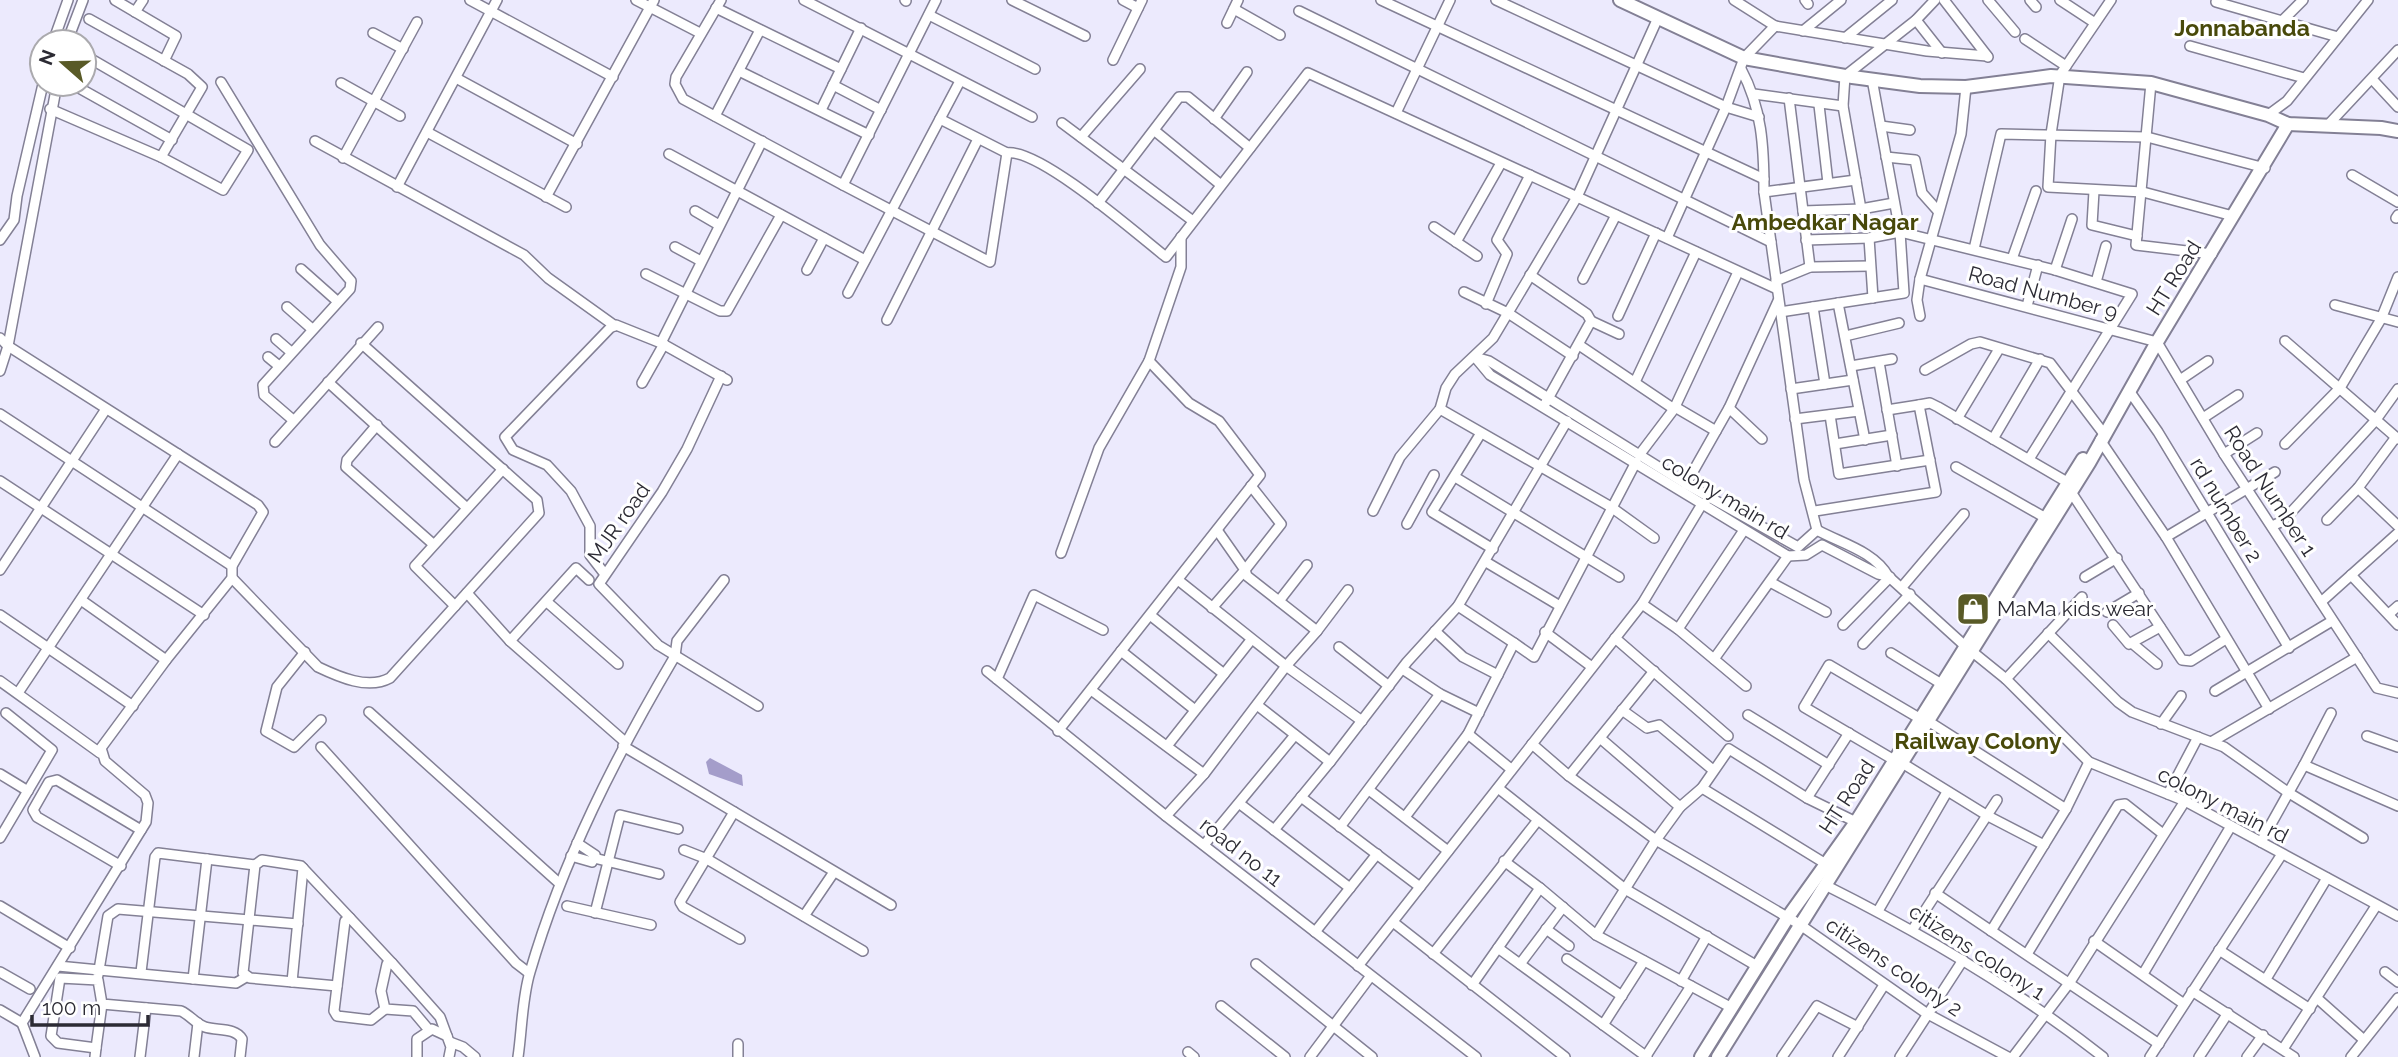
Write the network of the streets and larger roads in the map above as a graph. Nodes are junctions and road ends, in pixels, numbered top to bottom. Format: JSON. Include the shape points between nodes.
{"nodes":[{"id":1,"x":68,"y":0,"type":"edge"},
{"id":2,"x":83,"y":0,"type":"edge"},
{"id":3,"x":115,"y":0,"type":"edge"},
{"id":4,"x":142,"y":0,"type":"edge"},
{"id":5,"x":470,"y":0,"type":"edge"},
{"id":6,"x":497,"y":0,"type":"edge"},
{"id":7,"x":636,"y":0,"type":"edge"},
{"id":8,"x":804,"y":0,"type":"edge"},
{"id":9,"x":936,"y":0,"type":"edge"},
{"id":10,"x":1012,"y":0,"type":"edge"},
{"id":11,"x":1123,"y":0,"type":"edge"},
{"id":12,"x":1381,"y":0,"type":"edge"},
{"id":13,"x":1450,"y":0,"type":"edge"},
{"id":14,"x":1496,"y":0,"type":"edge"},
{"id":15,"x":1622,"y":0,"type":"edge"},
{"id":16,"x":1736,"y":0,"type":"edge"},
{"id":17,"x":1841,"y":0,"type":"edge"},
{"id":18,"x":1892,"y":0,"type":"edge"},
{"id":19,"x":1935,"y":0,"type":"edge"},
{"id":20,"x":1944,"y":0,"type":"edge"},
{"id":21,"x":1988,"y":0,"type":"edge"},
{"id":22,"x":2060,"y":0,"type":"edge"},
{"id":23,"x":2111,"y":0,"type":"edge"},
{"id":24,"x":2303,"y":0,"type":"edge"},
{"id":25,"x":2368,"y":0,"type":"edge"},
{"id":26,"x":2216,"y":2,"type":"edge"},
{"id":27,"x":652,"y":4,"type":"edge"},
{"id":28,"x":719,"y":4,"type":"edge"},
{"id":29,"x":1140,"y":4,"type":"edge"},
{"id":30,"x":1236,"y":5,"type":"edge"},
{"id":31,"x":491,"y":11,"type":"junction"},
{"id":32,"x":1299,"y":11,"type":"dead end"},
{"id":33,"x":135,"y":12,"type":"junction"},
{"id":34,"x":929,"y":15,"type":"junction"},
{"id":35,"x":89,"y":19,"type":"dead end"},
{"id":36,"x":1657,"y":20,"type":"junction"},
{"id":37,"x":1916,"y":20,"type":"junction"},
{"id":38,"x":2283,"y":20,"type":"junction"},
{"id":39,"x":417,"y":22,"type":"dead end"},
{"id":40,"x":1227,"y":23,"type":"dead end"},
{"id":41,"x":2095,"y":23,"type":"junction"},
{"id":42,"x":1437,"y":26,"type":"junction"},
{"id":43,"x":1774,"y":26,"type":"junction"},
{"id":44,"x":58,"y":28,"type":"edge"},
{"id":45,"x":72,"y":28,"type":"edge"},
{"id":46,"x":861,"y":28,"type":"junction"},
{"id":47,"x":760,"y":30,"type":"junction"},
{"id":48,"x":1803,"y":31,"type":"junction"},
{"id":49,"x":2015,"y":32,"type":"dead end"},
{"id":50,"x":373,"y":33,"type":"dead end"},
{"id":51,"x":700,"y":33,"type":"junction"},
{"id":52,"x":1280,"y":35,"type":"dead end"},
{"id":53,"x":1085,"y":36,"type":"dead end"},
{"id":54,"x":2338,"y":37,"type":"junction"},
{"id":55,"x":1846,"y":38,"type":"junction"},
{"id":56,"x":2025,"y":39,"type":"dead end"},
{"id":57,"x":1883,"y":44,"type":"junction"},
{"id":58,"x":2190,"y":46,"type":"dead end"},
{"id":59,"x":403,"y":49,"type":"junction"},
{"id":60,"x":2398,"y":50,"type":"edge"},
{"id":61,"x":1942,"y":53,"type":"junction"},
{"id":62,"x":909,"y":54,"type":"junction"},
{"id":63,"x":1113,"y":60,"type":"dead end"},
{"id":64,"x":164,"y":61,"type":"junction"},
{"id":65,"x":98,"y":63,"type":"edge"},
{"id":66,"x":1743,"y":64,"type":"junction"},
{"id":67,"x":1637,"y":65,"type":"junction"},
{"id":68,"x":841,"y":69,"type":"junction"},
{"id":69,"x":1035,"y":69,"type":"dead end"},
{"id":70,"x":1140,"y":69,"type":"dead end"},
{"id":71,"x":1416,"y":69,"type":"junction"},
{"id":72,"x":739,"y":71,"type":"junction"},
{"id":73,"x":2063,"y":71,"type":"junction"},
{"id":74,"x":1247,"y":72,"type":"dead end"},
{"id":75,"x":1845,"y":76,"type":"junction"},
{"id":76,"x":613,"y":77,"type":"junction"},
{"id":77,"x":456,"y":78,"type":"junction"},
{"id":78,"x":2304,"y":78,"type":"junction"},
{"id":79,"x":1872,"y":79,"type":"junction"},
{"id":80,"x":2372,"y":79,"type":"junction"},
{"id":81,"x":960,"y":81,"type":"junction"},
{"id":82,"x":221,"y":82,"type":"dead end"},
{"id":83,"x":341,"y":83,"type":"dead end"},
{"id":84,"x":2151,"y":83,"type":"junction"},
{"id":85,"x":833,"y":85,"type":"junction"},
{"id":86,"x":1966,"y":87,"type":"junction"},
{"id":87,"x":1754,"y":94,"type":"junction"},
{"id":88,"x":40,"y":98,"type":"edge"},
{"id":89,"x":53,"y":98,"type":"edge"},
{"id":90,"x":97,"y":98,"type":"edge"},
{"id":91,"x":1789,"y":98,"type":"junction"},
{"id":92,"x":374,"y":102,"type":"junction"},
{"id":93,"x":1819,"y":104,"type":"junction"},
{"id":94,"x":1843,"y":106,"type":"junction"},
{"id":95,"x":1726,"y":107,"type":"junction"},
{"id":96,"x":2398,"y":107,"type":"edge"},
{"id":97,"x":50,"y":109,"type":"junction"},
{"id":98,"x":821,"y":110,"type":"junction"},
{"id":99,"x":881,"y":110,"type":"junction"},
{"id":100,"x":1616,"y":110,"type":"junction"},
{"id":101,"x":1395,"y":113,"type":"junction"},
{"id":102,"x":187,"y":114,"type":"junction"},
{"id":103,"x":2268,"y":115,"type":"junction"},
{"id":104,"x":400,"y":116,"type":"dead end"},
{"id":105,"x":715,"y":116,"type":"junction"},
{"id":106,"x":1032,"y":117,"type":"dead end"},
{"id":107,"x":1759,"y":117,"type":"junction"},
{"id":108,"x":940,"y":119,"type":"junction"},
{"id":109,"x":1214,"y":119,"type":"junction"},
{"id":110,"x":1062,"y":123,"type":"dead end"},
{"id":111,"x":2288,"y":124,"type":"junction"},
{"id":112,"x":1881,"y":126,"type":"junction"},
{"id":113,"x":2328,"y":126,"type":"junction"},
{"id":114,"x":1910,"y":130,"type":"dead end"},
{"id":115,"x":1155,"y":131,"type":"junction"},
{"id":116,"x":2398,"y":131,"type":"edge"},
{"id":117,"x":427,"y":132,"type":"junction"},
{"id":118,"x":2051,"y":134,"type":"junction"},
{"id":119,"x":869,"y":135,"type":"junction"},
{"id":120,"x":1081,"y":137,"type":"junction"},
{"id":121,"x":2147,"y":137,"type":"junction"},
{"id":122,"x":978,"y":139,"type":"junction"},
{"id":123,"x":172,"y":140,"type":"junction"},
{"id":124,"x":315,"y":141,"type":"dead end"},
{"id":125,"x":762,"y":141,"type":"junction"},
{"id":126,"x":577,"y":145,"type":"junction"},
{"id":127,"x":1250,"y":148,"type":"junction"},
{"id":128,"x":1706,"y":152,"type":"junction"},
{"id":129,"x":1007,"y":153,"type":"junction"},
{"id":130,"x":669,"y":154,"type":"dead end"},
{"id":131,"x":1595,"y":156,"type":"junction"},
{"id":132,"x":161,"y":157,"type":"junction"},
{"id":133,"x":1886,"y":157,"type":"junction"},
{"id":134,"x":344,"y":158,"type":"junction"},
{"id":135,"x":1502,"y":163,"type":"junction"},
{"id":136,"x":1125,"y":168,"type":"junction"},
{"id":137,"x":2264,"y":168,"type":"junction"},
{"id":138,"x":1530,"y":175,"type":"junction"},
{"id":139,"x":2352,"y":175,"type":"dead end"},
{"id":140,"x":1764,"y":179,"type":"junction"},
{"id":141,"x":1856,"y":180,"type":"junction"},
{"id":142,"x":1828,"y":183,"type":"junction"},
{"id":143,"x":843,"y":185,"type":"junction"},
{"id":144,"x":1221,"y":185,"type":"junction"},
{"id":145,"x":397,"y":187,"type":"junction"},
{"id":146,"x":1800,"y":187,"type":"junction"},
{"id":147,"x":738,"y":190,"type":"junction"},
{"id":148,"x":1764,"y":191,"type":"junction"},
{"id":149,"x":2036,"y":191,"type":"dead end"},
{"id":150,"x":2094,"y":191,"type":"junction"},
{"id":151,"x":2143,"y":192,"type":"junction"},
{"id":152,"x":547,"y":197,"type":"junction"},
{"id":153,"x":1577,"y":197,"type":"junction"},
{"id":154,"x":1685,"y":200,"type":"junction"},
{"id":155,"x":2398,"y":202,"type":"edge"},
{"id":156,"x":1098,"y":203,"type":"junction"},
{"id":157,"x":1894,"y":203,"type":"junction"},
{"id":158,"x":566,"y":207,"type":"dead end"},
{"id":159,"x":1861,"y":209,"type":"junction"},
{"id":160,"x":892,"y":210,"type":"junction"},
{"id":161,"x":695,"y":211,"type":"dead end"},
{"id":162,"x":1803,"y":211,"type":"junction"},
{"id":163,"x":1938,"y":211,"type":"junction"},
{"id":164,"x":781,"y":215,"type":"junction"},
{"id":165,"x":1616,"y":215,"type":"junction"},
{"id":166,"x":2233,"y":216,"type":"junction"},
{"id":167,"x":2072,"y":219,"type":"dead end"},
{"id":168,"x":1194,"y":221,"type":"junction"},
{"id":169,"x":719,"y":225,"type":"junction"},
{"id":170,"x":1434,"y":227,"type":"dead end"},
{"id":171,"x":932,"y":232,"type":"junction"},
{"id":172,"x":1900,"y":232,"type":"junction"},
{"id":173,"x":1656,"y":233,"type":"junction"},
{"id":174,"x":2137,"y":236,"type":"junction"},
{"id":175,"x":1181,"y":237,"type":"junction"},
{"id":176,"x":1931,"y":237,"type":"junction"},
{"id":177,"x":824,"y":238,"type":"junction"},
{"id":178,"x":1667,"y":238,"type":"junction"},
{"id":179,"x":1869,"y":238,"type":"junction"},
{"id":180,"x":0,"y":240,"type":"edge"},
{"id":181,"x":1806,"y":240,"type":"junction"},
{"id":182,"x":1456,"y":242,"type":"junction"},
{"id":183,"x":1771,"y":242,"type":"junction"},
{"id":184,"x":2106,"y":246,"type":"dead end"},
{"id":185,"x":675,"y":247,"type":"dead end"},
{"id":186,"x":1974,"y":249,"type":"junction"},
{"id":187,"x":1696,"y":252,"type":"junction"},
{"id":188,"x":2212,"y":254,"type":"junction"},
{"id":189,"x":1478,"y":256,"type":"dead end"},
{"id":190,"x":2012,"y":259,"type":"junction"},
{"id":191,"x":865,"y":260,"type":"junction"},
{"id":192,"x":701,"y":261,"type":"junction"},
{"id":193,"x":2038,"y":265,"type":"junction"},
{"id":194,"x":1870,"y":266,"type":"junction"},
{"id":195,"x":1810,"y":267,"type":"junction"},
{"id":196,"x":301,"y":269,"type":"dead end"},
{"id":197,"x":807,"y":270,"type":"dead end"},
{"id":198,"x":2055,"y":270,"type":"junction"},
{"id":199,"x":1738,"y":272,"type":"junction"},
{"id":200,"x":646,"y":274,"type":"dead end"},
{"id":201,"x":1530,"y":275,"type":"junction"},
{"id":202,"x":2398,"y":277,"type":"edge"},
{"id":203,"x":1583,"y":279,"type":"dead end"},
{"id":204,"x":1920,"y":279,"type":"junction"},
{"id":205,"x":2096,"y":282,"type":"junction"},
{"id":206,"x":1777,"y":290,"type":"junction"},
{"id":207,"x":1464,"y":292,"type":"dead end"},
{"id":208,"x":685,"y":293,"type":"junction"},
{"id":209,"x":848,"y":293,"type":"dead end"},
{"id":210,"x":1873,"y":298,"type":"junction"},
{"id":211,"x":337,"y":301,"type":"junction"},
{"id":212,"x":1839,"y":303,"type":"junction"},
{"id":213,"x":1486,"y":304,"type":"junction"},
{"id":214,"x":2335,"y":305,"type":"dead end"},
{"id":215,"x":2027,"y":306,"type":"junction"},
{"id":216,"x":288,"y":307,"type":"dead end"},
{"id":217,"x":1813,"y":307,"type":"junction"},
{"id":218,"x":1780,"y":312,"type":"junction"},
{"id":219,"x":1508,"y":313,"type":"junction"},
{"id":220,"x":1618,"y":316,"type":"dead end"},
{"id":221,"x":1920,"y":316,"type":"dead end"},
{"id":222,"x":2381,"y":319,"type":"junction"},
{"id":223,"x":887,"y":320,"type":"dead end"},
{"id":224,"x":1591,"y":321,"type":"junction"},
{"id":225,"x":2398,"y":322,"type":"edge"},
{"id":226,"x":1899,"y":323,"type":"dead end"},
{"id":227,"x":615,"y":326,"type":"junction"},
{"id":228,"x":378,"y":327,"type":"dead end"},
{"id":229,"x":2112,"y":328,"type":"junction"},
{"id":230,"x":312,"y":329,"type":"junction"},
{"id":231,"x":1619,"y":334,"type":"dead end"},
{"id":232,"x":1845,"y":336,"type":"junction"},
{"id":233,"x":0,"y":338,"type":"edge"},
{"id":234,"x":276,"y":339,"type":"dead end"},
{"id":235,"x":2285,"y":341,"type":"dead end"},
{"id":236,"x":2157,"y":342,"type":"junction"},
{"id":237,"x":663,"y":343,"type":"junction"},
{"id":238,"x":361,"y":344,"type":"junction"},
{"id":239,"x":1579,"y":345,"type":"junction"},
{"id":240,"x":8,"y":346,"type":"junction"},
{"id":241,"x":1999,"y":349,"type":"junction"},
{"id":242,"x":291,"y":352,"type":"junction"},
{"id":243,"x":1573,"y":356,"type":"junction"},
{"id":244,"x":268,"y":357,"type":"dead end"},
{"id":245,"x":1475,"y":357,"type":"junction"},
{"id":246,"x":1892,"y":359,"type":"dead end"},
{"id":247,"x":2040,"y":359,"type":"junction"},
{"id":248,"x":1149,"y":361,"type":"junction"},
{"id":249,"x":2208,"y":361,"type":"dead end"},
{"id":250,"x":1879,"y":362,"type":"junction"},
{"id":251,"x":279,"y":366,"type":"junction"},
{"id":252,"x":1851,"y":366,"type":"junction"},
{"id":253,"x":1925,"y":370,"type":"dead end"},
{"id":254,"x":0,"y":371,"type":"edge"},
{"id":255,"x":1853,"y":380,"type":"junction"},
{"id":256,"x":2180,"y":380,"type":"junction"},
{"id":257,"x":328,"y":382,"type":"junction"},
{"id":258,"x":1635,"y":382,"type":"junction"},
{"id":259,"x":642,"y":383,"type":"dead end"},
{"id":260,"x":1825,"y":384,"type":"junction"},
{"id":261,"x":2071,"y":388,"type":"junction"},
{"id":262,"x":2340,"y":388,"type":"junction"},
{"id":263,"x":2398,"y":389,"type":"edge"},
{"id":264,"x":1791,"y":390,"type":"junction"},
{"id":265,"x":2130,"y":392,"type":"junction"},
{"id":266,"x":2238,"y":395,"type":"dead end"},
{"id":267,"x":1545,"y":403,"type":"junction"},
{"id":268,"x":1919,"y":405,"type":"junction"},
{"id":269,"x":1675,"y":408,"type":"junction"},
{"id":270,"x":1729,"y":408,"type":"junction"},
{"id":271,"x":106,"y":409,"type":"junction"},
{"id":272,"x":1440,"y":409,"type":"junction"},
{"id":273,"x":1887,"y":410,"type":"junction"},
{"id":274,"x":1859,"y":411,"type":"junction"},
{"id":275,"x":0,"y":414,"type":"edge"},
{"id":276,"x":1830,"y":415,"type":"junction"},
{"id":277,"x":2203,"y":418,"type":"junction"},
{"id":278,"x":1795,"y":419,"type":"junction"},
{"id":279,"x":1957,"y":419,"type":"junction"},
{"id":280,"x":293,"y":420,"type":"junction"},
{"id":281,"x":1567,"y":421,"type":"junction"},
{"id":282,"x":2375,"y":421,"type":"junction"},
{"id":283,"x":377,"y":425,"type":"junction"},
{"id":284,"x":1716,"y":430,"type":"junction"},
{"id":285,"x":1481,"y":433,"type":"junction"},
{"id":286,"x":2257,"y":433,"type":"dead end"},
{"id":287,"x":1892,"y":435,"type":"junction"},
{"id":288,"x":2102,"y":437,"type":"junction"},
{"id":289,"x":2397,"y":438,"type":"edge"},
{"id":290,"x":1762,"y":439,"type":"dead end"},
{"id":291,"x":1993,"y":439,"type":"junction"},
{"id":292,"x":1865,"y":440,"type":"junction"},
{"id":293,"x":275,"y":442,"type":"dead end"},
{"id":294,"x":1835,"y":444,"type":"junction"},
{"id":295,"x":2285,"y":444,"type":"dead end"},
{"id":296,"x":178,"y":454,"type":"junction"},
{"id":297,"x":2224,"y":454,"type":"junction"},
{"id":298,"x":1635,"y":456,"type":"junction"},
{"id":299,"x":2029,"y":459,"type":"junction"},
{"id":300,"x":1930,"y":460,"type":"junction"},
{"id":301,"x":72,"y":462,"type":"junction"},
{"id":302,"x":1897,"y":466,"type":"junction"},
{"id":303,"x":1956,"y":467,"type":"dead end"},
{"id":304,"x":1541,"y":468,"type":"junction"},
{"id":305,"x":503,"y":469,"type":"junction"},
{"id":306,"x":2275,"y":472,"type":"dead end"},
{"id":307,"x":1434,"y":475,"type":"dead end"},
{"id":308,"x":1455,"y":477,"type":"junction"},
{"id":309,"x":0,"y":481,"type":"edge"},
{"id":310,"x":1686,"y":484,"type":"junction"},
{"id":311,"x":1251,"y":486,"type":"junction"},
{"id":312,"x":2069,"y":487,"type":"junction"},
{"id":313,"x":2358,"y":488,"type":"junction"},
{"id":314,"x":2247,"y":489,"type":"junction"},
{"id":315,"x":1418,"y":504,"type":"junction"},
{"id":316,"x":1702,"y":504,"type":"junction"},
{"id":317,"x":142,"y":507,"type":"junction"},
{"id":318,"x":1611,"y":507,"type":"junction"},
{"id":319,"x":467,"y":508,"type":"junction"},
{"id":320,"x":42,"y":509,"type":"junction"},
{"id":321,"x":1373,"y":511,"type":"dead end"},
{"id":322,"x":1815,"y":511,"type":"junction"},
{"id":323,"x":1432,"y":512,"type":"junction"},
{"id":324,"x":1514,"y":513,"type":"junction"},
{"id":325,"x":2207,"y":513,"type":"junction"},
{"id":326,"x":1740,"y":514,"type":"junction"},
{"id":327,"x":1964,"y":514,"type":"dead end"},
{"id":328,"x":2044,"y":517,"type":"junction"},
{"id":329,"x":2327,"y":520,"type":"dead end"},
{"id":330,"x":1407,"y":524,"type":"dead end"},
{"id":331,"x":1734,"y":524,"type":"junction"},
{"id":332,"x":2272,"y":526,"type":"junction"},
{"id":333,"x":2398,"y":526,"type":"edge"},
{"id":334,"x":1217,"y":530,"type":"junction"},
{"id":335,"x":1744,"y":530,"type":"junction"},
{"id":336,"x":1820,"y":531,"type":"junction"},
{"id":337,"x":2398,"y":533,"type":"edge"},
{"id":338,"x":2166,"y":537,"type":"junction"},
{"id":339,"x":1654,"y":538,"type":"dead end"},
{"id":340,"x":433,"y":544,"type":"junction"},
{"id":341,"x":1822,"y":545,"type":"junction"},
{"id":342,"x":0,"y":548,"type":"edge"},
{"id":343,"x":1493,"y":549,"type":"junction"},
{"id":344,"x":1061,"y":553,"type":"dead end"},
{"id":345,"x":10,"y":554,"type":"junction"},
{"id":346,"x":109,"y":554,"type":"junction"},
{"id":347,"x":1586,"y":556,"type":"junction"},
{"id":348,"x":1788,"y":556,"type":"junction"},
{"id":349,"x":2117,"y":558,"type":"junction"},
{"id":350,"x":1486,"y":562,"type":"junction"},
{"id":351,"x":1307,"y":565,"type":"dead end"},
{"id":352,"x":232,"y":566,"type":"junction"},
{"id":353,"x":0,"y":570,"type":"edge"},
{"id":354,"x":1245,"y":570,"type":"junction"},
{"id":355,"x":604,"y":573,"type":"junction"},
{"id":356,"x":2351,"y":575,"type":"junction"},
{"id":357,"x":1619,"y":576,"type":"dead end"},
{"id":358,"x":1889,"y":576,"type":"junction"},
{"id":359,"x":232,"y":578,"type":"junction"},
{"id":360,"x":2084,"y":578,"type":"dead end"},
{"id":361,"x":589,"y":580,"type":"dead end"},
{"id":362,"x":724,"y":580,"type":"dead end"},
{"id":363,"x":1178,"y":580,"type":"junction"},
{"id":364,"x":1770,"y":582,"type":"junction"},
{"id":365,"x":1902,"y":587,"type":"junction"},
{"id":366,"x":1348,"y":590,"type":"dead end"},
{"id":367,"x":467,"y":593,"type":"junction"},
{"id":368,"x":2139,"y":593,"type":"junction"},
{"id":369,"x":1910,"y":594,"type":"junction"},
{"id":370,"x":2082,"y":597,"type":"dead end"},
{"id":371,"x":81,"y":600,"type":"junction"},
{"id":372,"x":1279,"y":601,"type":"junction"},
{"id":373,"x":547,"y":602,"type":"junction"},
{"id":374,"x":2321,"y":602,"type":"junction"},
{"id":375,"x":1642,"y":604,"type":"junction"},
{"id":376,"x":455,"y":606,"type":"junction"},
{"id":377,"x":1458,"y":606,"type":"junction"},
{"id":378,"x":1560,"y":606,"type":"junction"},
{"id":379,"x":2398,"y":606,"type":"edge"},
{"id":380,"x":1212,"y":608,"type":"junction"},
{"id":381,"x":1826,"y":612,"type":"dead end"},
{"id":382,"x":2106,"y":612,"type":"dead end"},
{"id":383,"x":2390,"y":613,"type":"junction"},
{"id":384,"x":0,"y":615,"type":"edge"},
{"id":385,"x":204,"y":615,"type":"junction"},
{"id":386,"x":1150,"y":615,"type":"junction"},
{"id":387,"x":2332,"y":621,"type":"junction"},
{"id":388,"x":1843,"y":625,"type":"dead end"},
{"id":389,"x":2113,"y":625,"type":"dead end"},
{"id":390,"x":2398,"y":625,"type":"edge"},
{"id":391,"x":2161,"y":627,"type":"junction"},
{"id":392,"x":1678,"y":629,"type":"junction"},
{"id":393,"x":1103,"y":630,"type":"dead end"},
{"id":394,"x":1317,"y":631,"type":"junction"},
{"id":395,"x":1435,"y":631,"type":"junction"},
{"id":396,"x":1545,"y":632,"type":"junction"},
{"id":397,"x":2048,"y":633,"type":"junction"},
{"id":398,"x":1615,"y":638,"type":"junction"},
{"id":399,"x":2226,"y":639,"type":"junction"},
{"id":400,"x":1251,"y":640,"type":"junction"},
{"id":401,"x":510,"y":641,"type":"junction"},
{"id":402,"x":1514,"y":643,"type":"junction"},
{"id":403,"x":1863,"y":644,"type":"dead end"},
{"id":404,"x":2133,"y":644,"type":"junction"},
{"id":405,"x":1339,"y":647,"type":"dead end"},
{"id":406,"x":47,"y":648,"type":"junction"},
{"id":407,"x":2288,"y":648,"type":"junction"},
{"id":408,"x":1968,"y":649,"type":"junction"},
{"id":409,"x":1121,"y":651,"type":"junction"},
{"id":410,"x":305,"y":653,"type":"junction"},
{"id":411,"x":1891,"y":653,"type":"dead end"},
{"id":412,"x":675,"y":656,"type":"junction"},
{"id":413,"x":2357,"y":657,"type":"junction"},
{"id":414,"x":1714,"y":659,"type":"junction"},
{"id":415,"x":166,"y":660,"type":"junction"},
{"id":416,"x":618,"y":664,"type":"dead end"},
{"id":417,"x":2157,"y":664,"type":"dead end"},
{"id":418,"x":1286,"y":666,"type":"junction"},
{"id":419,"x":1592,"y":667,"type":"junction"},
{"id":420,"x":1404,"y":670,"type":"junction"},
{"id":421,"x":987,"y":671,"type":"dead end"},
{"id":422,"x":1654,"y":671,"type":"junction"},
{"id":423,"x":2247,"y":673,"type":"junction"},
{"id":424,"x":1224,"y":674,"type":"junction"},
{"id":425,"x":1498,"y":675,"type":"junction"},
{"id":426,"x":997,"y":679,"type":"junction"},
{"id":427,"x":2006,"y":679,"type":"junction"},
{"id":428,"x":0,"y":681,"type":"edge"},
{"id":429,"x":1940,"y":683,"type":"junction"},
{"id":430,"x":1389,"y":686,"type":"junction"},
{"id":431,"x":1746,"y":686,"type":"dead end"},
{"id":432,"x":1091,"y":690,"type":"junction"},
{"id":433,"x":2215,"y":691,"type":"dead end"},
{"id":434,"x":18,"y":693,"type":"junction"},
{"id":435,"x":2398,"y":693,"type":"edge"},
{"id":436,"x":1440,"y":694,"type":"junction"},
{"id":437,"x":2181,"y":696,"type":"dead end"},
{"id":438,"x":1257,"y":705,"type":"junction"},
{"id":439,"x":133,"y":706,"type":"junction"},
{"id":440,"x":758,"y":706,"type":"dead end"},
{"id":441,"x":2269,"y":709,"type":"junction"},
{"id":442,"x":1195,"y":710,"type":"junction"},
{"id":443,"x":1622,"y":710,"type":"junction"},
{"id":444,"x":369,"y":712,"type":"dead end"},
{"id":445,"x":6,"y":713,"type":"dead end"},
{"id":446,"x":1479,"y":713,"type":"junction"},
{"id":447,"x":2331,"y":713,"type":"dead end"},
{"id":448,"x":1748,"y":715,"type":"dead end"},
{"id":449,"x":321,"y":720,"type":"dead end"},
{"id":450,"x":1924,"y":720,"type":"junction"},
{"id":451,"x":1362,"y":721,"type":"junction"},
{"id":452,"x":2161,"y":724,"type":"junction"},
{"id":453,"x":1058,"y":731,"type":"junction"},
{"id":454,"x":1849,"y":733,"type":"junction"},
{"id":455,"x":1468,"y":734,"type":"junction"},
{"id":456,"x":1295,"y":735,"type":"junction"},
{"id":457,"x":1728,"y":736,"type":"dead end"},
{"id":458,"x":2367,"y":736,"type":"dead end"},
{"id":459,"x":2198,"y":737,"type":"junction"},
{"id":460,"x":1600,"y":738,"type":"junction"},
{"id":461,"x":2213,"y":741,"type":"junction"},
{"id":462,"x":624,"y":743,"type":"junction"},
{"id":463,"x":1532,"y":744,"type":"junction"},
{"id":464,"x":1167,"y":746,"type":"junction"},
{"id":465,"x":321,"y":747,"type":"dead end"},
{"id":466,"x":2398,"y":747,"type":"edge"},
{"id":467,"x":100,"y":752,"type":"junction"},
{"id":468,"x":1330,"y":762,"type":"junction"},
{"id":469,"x":1898,"y":762,"type":"junction"},
{"id":470,"x":2090,"y":762,"type":"junction"},
{"id":471,"x":1829,"y":765,"type":"junction"},
{"id":472,"x":2304,"y":765,"type":"junction"},
{"id":473,"x":1511,"y":769,"type":"junction"},
{"id":474,"x":1713,"y":770,"type":"junction"},
{"id":475,"x":0,"y":774,"type":"edge"},
{"id":476,"x":1204,"y":774,"type":"junction"},
{"id":477,"x":1569,"y":776,"type":"junction"},
{"id":478,"x":1497,"y":788,"type":"junction"},
{"id":479,"x":1702,"y":788,"type":"junction"},
{"id":480,"x":1368,"y":790,"type":"junction"},
{"id":481,"x":28,"y":792,"type":"junction"},
{"id":482,"x":1947,"y":792,"type":"junction"},
{"id":483,"x":2289,"y":793,"type":"junction"},
{"id":484,"x":2168,"y":794,"type":"junction"},
{"id":485,"x":1301,"y":797,"type":"junction"},
{"id":486,"x":1807,"y":798,"type":"junction"},
{"id":487,"x":1997,"y":800,"type":"dead end"},
{"id":488,"x":2185,"y":801,"type":"junction"},
{"id":489,"x":1240,"y":804,"type":"junction"},
{"id":490,"x":2398,"y":806,"type":"edge"},
{"id":491,"x":1680,"y":807,"type":"junction"},
{"id":492,"x":2066,"y":809,"type":"junction"},
{"id":493,"x":734,"y":812,"type":"junction"},
{"id":494,"x":1166,"y":816,"type":"junction"},
{"id":495,"x":1987,"y":816,"type":"junction"},
{"id":496,"x":1405,"y":817,"type":"junction"},
{"id":497,"x":1538,"y":820,"type":"junction"},
{"id":498,"x":1856,"y":822,"type":"junction"},
{"id":499,"x":2231,"y":826,"type":"junction"},
{"id":500,"x":1340,"y":827,"type":"junction"},
{"id":501,"x":678,"y":829,"type":"dead end"},
{"id":502,"x":142,"y":830,"type":"junction"},
{"id":503,"x":1274,"y":830,"type":"junction"},
{"id":504,"x":2163,"y":834,"type":"junction"},
{"id":505,"x":0,"y":838,"type":"edge"},
{"id":506,"x":2363,"y":838,"type":"dead end"},
{"id":507,"x":1656,"y":839,"type":"junction"},
{"id":508,"x":2261,"y":842,"type":"junction"},
{"id":509,"x":577,"y":844,"type":"junction"},
{"id":510,"x":1204,"y":845,"type":"junction"},
{"id":511,"x":2044,"y":845,"type":"junction"},
{"id":512,"x":684,"y":850,"type":"dead end"},
{"id":513,"x":1448,"y":851,"type":"junction"},
{"id":514,"x":1377,"y":854,"type":"junction"},
{"id":515,"x":2282,"y":854,"type":"junction"},
{"id":516,"x":571,"y":856,"type":"junction"},
{"id":517,"x":594,"y":858,"type":"junction"},
{"id":518,"x":207,"y":859,"type":"junction"},
{"id":519,"x":708,"y":859,"type":"junction"},
{"id":520,"x":1504,"y":861,"type":"junction"},
{"id":521,"x":608,"y":862,"type":"junction"},
{"id":522,"x":1826,"y":864,"type":"junction"},
{"id":523,"x":255,"y":865,"type":"junction"},
{"id":524,"x":121,"y":866,"type":"junction"},
{"id":525,"x":303,"y":868,"type":"junction"},
{"id":526,"x":834,"y":872,"type":"junction"},
{"id":527,"x":659,"y":874,"type":"dead end"},
{"id":528,"x":2327,"y":878,"type":"junction"},
{"id":529,"x":559,"y":883,"type":"junction"},
{"id":530,"x":1827,"y":886,"type":"junction"},
{"id":531,"x":1420,"y":887,"type":"junction"},
{"id":532,"x":1350,"y":888,"type":"junction"},
{"id":533,"x":1540,"y":888,"type":"junction"},
{"id":534,"x":1625,"y":889,"type":"junction"},
{"id":535,"x":1935,"y":893,"type":"junction"},
{"id":536,"x":891,"y":905,"type":"dead end"},
{"id":537,"x":0,"y":906,"type":"edge"},
{"id":538,"x":567,"y":906,"type":"dead end"},
{"id":539,"x":2376,"y":906,"type":"junction"},
{"id":540,"x":1563,"y":907,"type":"junction"},
{"id":541,"x":1878,"y":911,"type":"junction"},
{"id":542,"x":149,"y":912,"type":"junction"},
{"id":543,"x":595,"y":913,"type":"junction"},
{"id":544,"x":804,"y":916,"type":"junction"},
{"id":545,"x":2398,"y":916,"type":"edge"},
{"id":546,"x":199,"y":917,"type":"junction"},
{"id":547,"x":350,"y":918,"type":"junction"},
{"id":548,"x":1794,"y":920,"type":"junction"},
{"id":549,"x":249,"y":921,"type":"junction"},
{"id":550,"x":1392,"y":922,"type":"junction"},
{"id":551,"x":298,"y":924,"type":"junction"},
{"id":552,"x":651,"y":925,"type":"dead end"},
{"id":553,"x":1546,"y":929,"type":"junction"},
{"id":554,"x":1913,"y":929,"type":"junction"},
{"id":555,"x":1991,"y":931,"type":"junction"},
{"id":556,"x":1315,"y":932,"type":"junction"},
{"id":557,"x":1596,"y":935,"type":"junction"},
{"id":558,"x":1707,"y":936,"type":"junction"},
{"id":559,"x":740,"y":939,"type":"dead end"},
{"id":560,"x":2094,"y":941,"type":"junction"},
{"id":561,"x":1569,"y":946,"type":"dead end"},
{"id":562,"x":70,"y":948,"type":"junction"},
{"id":563,"x":1498,"y":948,"type":"junction"},
{"id":564,"x":2219,"y":950,"type":"junction"},
{"id":565,"x":863,"y":951,"type":"dead end"},
{"id":566,"x":1433,"y":954,"type":"junction"},
{"id":567,"x":2027,"y":954,"type":"junction"},
{"id":568,"x":1567,"y":959,"type":"dead end"},
{"id":569,"x":1963,"y":960,"type":"junction"},
{"id":570,"x":1644,"y":961,"type":"junction"},
{"id":571,"x":392,"y":963,"type":"junction"},
{"id":572,"x":1256,"y":964,"type":"dead end"},
{"id":573,"x":1520,"y":964,"type":"junction"},
{"id":574,"x":58,"y":966,"type":"junction"},
{"id":575,"x":1358,"y":966,"type":"junction"},
{"id":576,"x":1757,"y":966,"type":"junction"},
{"id":577,"x":99,"y":970,"type":"junction"},
{"id":578,"x":0,"y":972,"type":"edge"},
{"id":579,"x":141,"y":972,"type":"junction"},
{"id":580,"x":2385,"y":972,"type":"dead end"},
{"id":581,"x":529,"y":973,"type":"junction"},
{"id":582,"x":2143,"y":974,"type":"junction"},
{"id":583,"x":246,"y":977,"type":"junction"},
{"id":584,"x":1370,"y":977,"type":"junction"},
{"id":585,"x":193,"y":979,"type":"junction"},
{"id":586,"x":2266,"y":979,"type":"junction"},
{"id":587,"x":98,"y":980,"type":"junction"},
{"id":588,"x":1681,"y":981,"type":"junction"},
{"id":589,"x":292,"y":982,"type":"junction"},
{"id":590,"x":2070,"y":982,"type":"junction"},
{"id":591,"x":2398,"y":982,"type":"edge"},
{"id":592,"x":1472,"y":985,"type":"junction"},
{"id":593,"x":1884,"y":985,"type":"junction"},
{"id":594,"x":337,"y":986,"type":"junction"},
{"id":595,"x":1691,"y":986,"type":"junction"},
{"id":596,"x":30,"y":989,"type":"dead end"},
{"id":597,"x":2192,"y":991,"type":"junction"},
{"id":598,"x":1622,"y":996,"type":"junction"},
{"id":599,"x":2318,"y":999,"type":"junction"},
{"id":600,"x":2398,"y":999,"type":"edge"},
{"id":601,"x":102,"y":1003,"type":"junction"},
{"id":602,"x":2184,"y":1004,"type":"junction"},
{"id":603,"x":1221,"y":1006,"type":"dead end"},
{"id":604,"x":146,"y":1008,"type":"junction"},
{"id":605,"x":1732,"y":1008,"type":"junction"},
{"id":606,"x":386,"y":1009,"type":"junction"},
{"id":607,"x":2310,"y":1009,"type":"junction"},
{"id":608,"x":0,"y":1010,"type":"edge"},
{"id":609,"x":1926,"y":1013,"type":"junction"},
{"id":610,"x":2228,"y":1013,"type":"junction"},
{"id":611,"x":2043,"y":1015,"type":"junction"},
{"id":612,"x":22,"y":1023,"type":"junction"},
{"id":613,"x":198,"y":1023,"type":"junction"},
{"id":614,"x":1603,"y":1025,"type":"junction"},
{"id":615,"x":1334,"y":1027,"type":"junction"},
{"id":616,"x":1858,"y":1027,"type":"junction"},
{"id":617,"x":429,"y":1030,"type":"junction"},
{"id":618,"x":2263,"y":1035,"type":"junction"},
{"id":619,"x":449,"y":1039,"type":"junction"},
{"id":620,"x":2364,"y":1040,"type":"junction"},
{"id":621,"x":738,"y":1044,"type":"dead end"},
{"id":622,"x":2159,"y":1044,"type":"junction"},
{"id":623,"x":2090,"y":1046,"type":"junction"},
{"id":624,"x":2283,"y":1048,"type":"junction"},
{"id":625,"x":95,"y":1053,"type":"edge"},
{"id":626,"x":1371,"y":1056,"type":"edge"},
{"id":627,"x":1646,"y":1056,"type":"edge"},
{"id":628,"x":35,"y":1057,"type":"edge"},
{"id":629,"x":140,"y":1057,"type":"edge"},
{"id":630,"x":194,"y":1057,"type":"edge"},
{"id":631,"x":240,"y":1057,"type":"edge"},
{"id":632,"x":417,"y":1057,"type":"edge"},
{"id":633,"x":449,"y":1057,"type":"edge"},
{"id":634,"x":475,"y":1057,"type":"edge"},
{"id":635,"x":518,"y":1057,"type":"edge"},
{"id":636,"x":738,"y":1057,"type":"edge"},
{"id":637,"x":1285,"y":1057,"type":"edge"},
{"id":638,"x":1310,"y":1057,"type":"edge"},
{"id":639,"x":1476,"y":1057,"type":"edge"},
{"id":640,"x":1565,"y":1057,"type":"edge"},
{"id":641,"x":1701,"y":1057,"type":"edge"},
{"id":642,"x":1718,"y":1057,"type":"edge"},
{"id":643,"x":1782,"y":1057,"type":"edge"},
{"id":644,"x":1838,"y":1057,"type":"edge"},
{"id":645,"x":1900,"y":1057,"type":"edge"},
{"id":646,"x":2008,"y":1057,"type":"edge"},
{"id":647,"x":2013,"y":1057,"type":"edge"},
{"id":648,"x":2083,"y":1057,"type":"edge"},
{"id":649,"x":2103,"y":1057,"type":"edge"},
{"id":650,"x":2150,"y":1057,"type":"edge"},
{"id":651,"x":2199,"y":1057,"type":"edge"},
{"id":652,"x":2247,"y":1057,"type":"edge"},
{"id":653,"x":2294,"y":1057,"type":"edge"},
{"id":654,"x":2351,"y":1057,"type":"edge"}],
"edges":[{"from":1,"to":44,"type":"street"},
{"from":2,"to":45,"type":"street"},
{"from":3,"to":33,"type":"street"},
{"from":4,"to":33,"type":"street"},
{"from":5,"to":31,"type":"street"},
{"from":6,"to":31,"type":"street"},
{"from":7,"to":27,"type":"street"},
{"from":8,"to":46,"type":"street"},
{"from":9,"to":34,"type":"street"},
{"from":10,"to":53,"type":"street"},
{"from":11,"to":29,"type":"street"},
{"from":12,"to":42,"type":"street"},
{"from":13,"to":42,"type":"street"},
{"from":14,"to":67,"type":"street"},
{"from":15,"to":36,"type":"street"},
{"from":16,"to":43,"type":"street"},
{"from":17,"to":48,"type":"street"},
{"from":18,"to":55,"type":"street"},
{"from":19,"to":37,"type":"street"},
{"from":20,"to":61,"type":"street","via":[[1989,58]]},
{"from":21,"to":49,"type":"street"},
{"from":22,"to":41,"type":"street"},
{"from":23,"to":41,"type":"street"},
{"from":24,"to":38,"type":"street"},
{"from":25,"to":54,"type":"street"},
{"from":26,"to":38,"type":"street"},
{"from":27,"to":51,"type":"street"},
{"from":27,"to":76,"type":"street"},
{"from":28,"to":47,"type":"street"},
{"from":28,"to":51,"type":"street"},
{"from":29,"to":63,"type":"street"},
{"from":30,"to":40,"type":"street"},
{"from":30,"to":52,"type":"street"},
{"from":31,"to":76,"type":"street"},
{"from":31,"to":77,"type":"street"},
{"from":32,"to":71,"type":"street"},
{"from":33,"to":64,"type":"street","via":[[176,36]]},
{"from":34,"to":62,"type":"street"},
{"from":34,"to":69,"type":"street"},
{"from":35,"to":64,"type":"street"},
{"from":36,"to":66,"type":"street"},
{"from":36,"to":67,"type":"street"},
{"from":37,"to":57,"type":"street"},
{"from":37,"to":61,"type":"street"},
{"from":38,"to":54,"type":"street"},
{"from":39,"to":59,"type":"street"},
{"from":41,"to":73,"type":"street"},
{"from":42,"to":71,"type":"street"},
{"from":42,"to":100,"type":"street"},
{"from":43,"to":48,"type":"street"},
{"from":43,"to":66,"type":"street"},
{"from":46,"to":62,"type":"street"},
{"from":46,"to":68,"type":"street"},
{"from":47,"to":68,"type":"street"},
{"from":47,"to":72,"type":"street"},
{"from":48,"to":55,"type":"street"},
{"from":50,"to":59,"type":"street"},
{"from":51,"to":105,"type":"street","via":[[674,84],[683,99]]},
{"from":54,"to":78,"type":"street"},
{"from":55,"to":57,"type":"street"},
{"from":56,"to":73,"type":"street"},
{"from":57,"to":61,"type":"street"},
{"from":57,"to":75,"type":"street"},
{"from":58,"to":78,"type":"street"},
{"from":59,"to":92,"type":"street"},
{"from":60,"to":80,"type":"street"},
{"from":62,"to":81,"type":"street"},
{"from":62,"to":99,"type":"street"},
{"from":64,"to":102,"type":"street","via":[[202,87]]},
{"from":65,"to":102,"type":"street"},
{"from":66,"to":75,"type":"street"},
{"from":66,"to":87,"type":"street"},
{"from":66,"to":95,"type":"street"},
{"from":67,"to":95,"type":"street"},
{"from":67,"to":100,"type":"street"},
{"from":68,"to":85,"type":"street"},
{"from":70,"to":120,"type":"street"},
{"from":71,"to":101,"type":"street"},
{"from":71,"to":131,"type":"street"},
{"from":72,"to":98,"type":"street"},
{"from":72,"to":105,"type":"street"},
{"from":73,"to":84,"type":"street"},
{"from":73,"to":86,"type":"street"},
{"from":73,"to":118,"type":"street"},
{"from":74,"to":109,"type":"street"},
{"from":75,"to":79,"type":"street"},
{"from":75,"to":94,"type":"street"},
{"from":76,"to":126,"type":"street"},
{"from":77,"to":117,"type":"street"},
{"from":77,"to":126,"type":"street"},
{"from":78,"to":103,"type":"street","via":[[2287,101]]},
{"from":79,"to":86,"type":"street"},
{"from":79,"to":112,"type":"street"},
{"from":80,"to":96,"type":"street"},
{"from":80,"to":113,"type":"street"},
{"from":81,"to":106,"type":"street"},
{"from":81,"to":108,"type":"street"},
{"from":82,"to":211,"type":"street","via":[[320,246],[351,281]]},
{"from":83,"to":92,"type":"street"},
{"from":84,"to":103,"type":"street"},
{"from":84,"to":121,"type":"street"},
{"from":85,"to":98,"type":"street"},
{"from":85,"to":99,"type":"street"},
{"from":86,"to":163,"type":"street","via":[[1961,134]]},
{"from":87,"to":91,"type":"street"},
{"from":87,"to":107,"type":"street"},
{"from":88,"to":180,"type":"street","via":[[16,215]]},
{"from":89,"to":97,"type":"street"},
{"from":90,"to":123,"type":"street"},
{"from":91,"to":93,"type":"street"},
{"from":91,"to":146,"type":"street"},
{"from":92,"to":104,"type":"street"},
{"from":92,"to":134,"type":"street"},
{"from":93,"to":94,"type":"street"},
{"from":93,"to":142,"type":"street"},
{"from":94,"to":141,"type":"street"},
{"from":95,"to":107,"type":"street"},
{"from":95,"to":128,"type":"street"},
{"from":97,"to":132,"type":"street"},
{"from":97,"to":240,"type":"street"},
{"from":98,"to":119,"type":"street"},
{"from":99,"to":119,"type":"street"},
{"from":100,"to":128,"type":"street"},
{"from":100,"to":131,"type":"street"},
{"from":101,"to":127,"type":"street","via":[[1308,73]]},
{"from":101,"to":135,"type":"street"},
{"from":102,"to":123,"type":"street"},
{"from":102,"to":132,"type":"street","via":[[248,147],[227,188],[218,189]]},
{"from":103,"to":111,"type":"street"},
{"from":105,"to":125,"type":"street"},
{"from":107,"to":140,"type":"street"},
{"from":108,"to":122,"type":"street"},
{"from":108,"to":160,"type":"street"},
{"from":109,"to":115,"type":"street","via":[[1181,96]]},
{"from":109,"to":127,"type":"street"},
{"from":110,"to":120,"type":"street"},
{"from":111,"to":113,"type":"street"},
{"from":111,"to":137,"type":"street","name":"HT Road"},
{"from":112,"to":114,"type":"street"},
{"from":112,"to":133,"type":"street"},
{"from":113,"to":116,"type":"street"},
{"from":115,"to":136,"type":"street"},
{"from":115,"to":144,"type":"street"},
{"from":117,"to":145,"type":"street"},
{"from":117,"to":152,"type":"street"},
{"from":118,"to":121,"type":"street"},
{"from":118,"to":150,"type":"street","via":[[2049,187]]},
{"from":118,"to":186,"type":"street","via":[[2001,134]]},
{"from":119,"to":143,"type":"street"},
{"from":120,"to":136,"type":"street"},
{"from":121,"to":137,"type":"street"},
{"from":121,"to":151,"type":"street"},
{"from":122,"to":129,"type":"street"},
{"from":122,"to":171,"type":"street"},
{"from":123,"to":132,"type":"street"},
{"from":124,"to":134,"type":"street"},
{"from":125,"to":143,"type":"street"},
{"from":125,"to":147,"type":"street"},
{"from":126,"to":152,"type":"street"},
{"from":127,"to":144,"type":"street"},
{"from":128,"to":140,"type":"street"},
{"from":128,"to":154,"type":"street"},
{"from":129,"to":156,"type":"street","via":[[1017,151],[1043,164]]},
{"from":129,"to":171,"type":"street","via":[[990,262]]},
{"from":130,"to":147,"type":"street"},
{"from":131,"to":153,"type":"street"},
{"from":131,"to":154,"type":"street"},
{"from":133,"to":157,"type":"street"},
{"from":133,"to":163,"type":"street","via":[[1916,160],[1922,192]]},
{"from":134,"to":145,"type":"street"},
{"from":135,"to":138,"type":"street"},
{"from":135,"to":182,"type":"street"},
{"from":136,"to":156,"type":"street"},
{"from":136,"to":168,"type":"street"},
{"from":137,"to":166,"type":"street","name":"HT Road"},
{"from":138,"to":153,"type":"street"},
{"from":138,"to":213,"type":"street","via":[[1497,240],[1507,254]]},
{"from":139,"to":155,"type":"street"},
{"from":140,"to":148,"type":"street"},
{"from":141,"to":142,"type":"street"},
{"from":141,"to":159,"type":"street"},
{"from":142,"to":146,"type":"street"},
{"from":143,"to":160,"type":"street"},
{"from":144,"to":168,"type":"street"},
{"from":145,"to":227,"type":"street","via":[[524,255]]},
{"from":146,"to":148,"type":"street"},
{"from":146,"to":162,"type":"street"},
{"from":147,"to":164,"type":"street"},
{"from":147,"to":169,"type":"street"},
{"from":148,"to":183,"type":"street"},
{"from":149,"to":190,"type":"street"},
{"from":150,"to":151,"type":"street"},
{"from":150,"to":174,"type":"street","via":[[2092,225]]},
{"from":151,"to":166,"type":"street"},
{"from":151,"to":174,"type":"street"},
{"from":152,"to":158,"type":"street"},
{"from":153,"to":165,"type":"street"},
{"from":153,"to":201,"type":"street"},
{"from":154,"to":178,"type":"street"},
{"from":154,"to":183,"type":"street"},
{"from":156,"to":175,"type":"street","via":[[1166,257]]},
{"from":157,"to":159,"type":"street"},
{"from":157,"to":172,"type":"street"},
{"from":159,"to":162,"type":"street"},
{"from":160,"to":171,"type":"street"},
{"from":160,"to":191,"type":"street"},
{"from":161,"to":169,"type":"street"},
{"from":162,"to":181,"type":"street"},
{"from":163,"to":176,"type":"street"},
{"from":164,"to":177,"type":"street"},
{"from":164,"to":208,"type":"street","via":[[727,312]]},
{"from":165,"to":173,"type":"street"},
{"from":165,"to":203,"type":"street"},
{"from":166,"to":188,"type":"street","name":"HT Road"},
{"from":167,"to":198,"type":"street"},
{"from":168,"to":175,"type":"street"},
{"from":169,"to":192,"type":"street"},
{"from":170,"to":182,"type":"street"},
{"from":171,"to":223,"type":"street"},
{"from":172,"to":176,"type":"street"},
{"from":172,"to":179,"type":"street"},
{"from":172,"to":210,"type":"street","via":[[1904,293]]},
{"from":173,"to":178,"type":"street"},
{"from":173,"to":220,"type":"street"},
{"from":174,"to":188,"type":"street","via":[[2136,245]]},
{"from":175,"to":248,"type":"street","via":[[1181,267]]},
{"from":176,"to":186,"type":"street"},
{"from":176,"to":204,"type":"street"},
{"from":177,"to":191,"type":"street"},
{"from":177,"to":197,"type":"street"},
{"from":178,"to":187,"type":"street"},
{"from":179,"to":181,"type":"street"},
{"from":179,"to":194,"type":"street"},
{"from":181,"to":195,"type":"street"},
{"from":182,"to":189,"type":"street"},
{"from":183,"to":206,"type":"street"},
{"from":184,"to":205,"type":"street"},
{"from":185,"to":192,"type":"street"},
{"from":186,"to":190,"type":"street"},
{"from":187,"to":199,"type":"street"},
{"from":187,"to":258,"type":"street"},
{"from":188,"to":236,"type":"street","name":"HT Road"},
{"from":190,"to":193,"type":"street"},
{"from":191,"to":209,"type":"street"},
{"from":192,"to":208,"type":"street"},
{"from":193,"to":198,"type":"street"},
{"from":193,"to":215,"type":"street"},
{"from":194,"to":195,"type":"street"},
{"from":194,"to":210,"type":"street"},
{"from":195,"to":206,"type":"street"},
{"from":196,"to":211,"type":"street"},
{"from":198,"to":205,"type":"street"},
{"from":199,"to":206,"type":"street"},
{"from":199,"to":269,"type":"street"},
{"from":200,"to":208,"type":"street"},
{"from":201,"to":219,"type":"street"},
{"from":201,"to":224,"type":"street"},
{"from":202,"to":222,"type":"street"},
{"from":204,"to":215,"type":"street","name":"Road Number 9"},
{"from":204,"to":221,"type":"street"},
{"from":205,"to":229,"type":"street","via":[[2132,294]]},
{"from":206,"to":218,"type":"street"},
{"from":206,"to":270,"type":"street"},
{"from":207,"to":213,"type":"street"},
{"from":208,"to":237,"type":"street"},
{"from":210,"to":212,"type":"street"},
{"from":211,"to":230,"type":"street"},
{"from":212,"to":217,"type":"street"},
{"from":212,"to":232,"type":"street"},
{"from":213,"to":219,"type":"street"},
{"from":214,"to":222,"type":"street"},
{"from":215,"to":229,"type":"street","name":"Road Number 9"},
{"from":216,"to":230,"type":"street"},
{"from":217,"to":218,"type":"street"},
{"from":217,"to":260,"type":"street"},
{"from":218,"to":264,"type":"street"},
{"from":219,"to":243,"type":"street"},
{"from":219,"to":245,"type":"street"},
{"from":222,"to":225,"type":"street"},
{"from":222,"to":262,"type":"street"},
{"from":224,"to":231,"type":"street"},
{"from":224,"to":239,"type":"street"},
{"from":226,"to":232,"type":"street"},
{"from":227,"to":237,"type":"street"},
{"from":227,"to":355,"type":"street","via":[[505,437],[513,450],[547,465],[571,491],[590,526],[590,555]]},
{"from":228,"to":238,"type":"street"},
{"from":229,"to":236,"type":"street","name":"Road Number 9"},
{"from":229,"to":261,"type":"street"},
{"from":230,"to":242,"type":"street"},
{"from":232,"to":252,"type":"street"},
{"from":233,"to":240,"type":"street"},
{"from":234,"to":242,"type":"street"},
{"from":235,"to":262,"type":"street"},
{"from":236,"to":256,"type":"street","name":"Road Number 1"},
{"from":236,"to":265,"type":"street","name":"HT Road"},
{"from":237,"to":259,"type":"street"},
{"from":237,"to":355,"type":"street","name":"MJR road","via":[[724,378],[662,492]]},
{"from":238,"to":257,"type":"street"},
{"from":238,"to":305,"type":"street"},
{"from":239,"to":243,"type":"street"},
{"from":239,"to":258,"type":"street"},
{"from":240,"to":254,"type":"street"},
{"from":240,"to":271,"type":"street"},
{"from":241,"to":247,"type":"street"},
{"from":241,"to":253,"type":"street","via":[[1980,342],[1971,344]]},
{"from":241,"to":279,"type":"street"},
{"from":242,"to":251,"type":"street"},
{"from":243,"to":267,"type":"street"},
{"from":244,"to":251,"type":"street"},
{"from":245,"to":267,"type":"street","name":"colony main rd","via":[[1489,361]]},
{"from":245,"to":272,"type":"street","via":[[1461,365],[1446,388]]},
{"from":246,"to":250,"type":"street"},
{"from":247,"to":261,"type":"street","via":[[2050,363]]},
{"from":247,"to":291,"type":"street"},
{"from":248,"to":311,"type":"street","via":[[1189,403],[1219,421],[1260,475]]},
{"from":248,"to":344,"type":"street","via":[[1099,448]]},
{"from":249,"to":256,"type":"street"},
{"from":250,"to":252,"type":"street"},
{"from":250,"to":273,"type":"street"},
{"from":251,"to":280,"type":"street","via":[[262,385],[262,392]]},
{"from":252,"to":255,"type":"street"},
{"from":255,"to":260,"type":"street"},
{"from":255,"to":274,"type":"street"},
{"from":256,"to":277,"type":"street","name":"Road Number 1"},
{"from":257,"to":280,"type":"street"},
{"from":257,"to":283,"type":"street"},
{"from":258,"to":269,"type":"street"},
{"from":260,"to":264,"type":"street"},
{"from":261,"to":288,"type":"street"},
{"from":261,"to":299,"type":"street"},
{"from":262,"to":282,"type":"street"},
{"from":262,"to":295,"type":"street"},
{"from":263,"to":282,"type":"street"},
{"from":264,"to":278,"type":"street"},
{"from":265,"to":288,"type":"street","name":"HT Road"},
{"from":265,"to":325,"type":"street","name":"rd number 2"},
{"from":266,"to":277,"type":"street"},
{"from":267,"to":281,"type":"street","name":"colony main rd"},
{"from":267,"to":298,"type":"street","name":"colony main rd"},
{"from":268,"to":273,"type":"street"},
{"from":268,"to":279,"type":"street","via":[[1930,403]]},
{"from":268,"to":300,"type":"street"},
{"from":269,"to":284,"type":"street"},
{"from":269,"to":298,"type":"street"},
{"from":270,"to":284,"type":"street"},
{"from":270,"to":290,"type":"street"},
{"from":271,"to":296,"type":"street"},
{"from":271,"to":301,"type":"street"},
{"from":272,"to":285,"type":"street"},
{"from":272,"to":321,"type":"street","via":[[1400,457]]},
{"from":273,"to":287,"type":"street"},
{"from":274,"to":276,"type":"street"},
{"from":274,"to":292,"type":"street"},
{"from":275,"to":301,"type":"street"},
{"from":276,"to":278,"type":"street"},
{"from":276,"to":294,"type":"street"},
{"from":277,"to":297,"type":"street","name":"Road Number 1"},
{"from":278,"to":322,"type":"street","via":[[1804,480]]},
{"from":279,"to":291,"type":"street"},
{"from":280,"to":293,"type":"street"},
{"from":281,"to":298,"type":"street","name":"colony main rd"},
{"from":281,"to":304,"type":"street"},
{"from":282,"to":289,"type":"street"},
{"from":282,"to":332,"type":"street","via":[[2283,521]]},
{"from":283,"to":319,"type":"street"},
{"from":283,"to":340,"type":"street","via":[[346,467]]},
{"from":284,"to":310,"type":"street"},
{"from":285,"to":304,"type":"street"},
{"from":285,"to":308,"type":"street"},
{"from":286,"to":297,"type":"street"},
{"from":287,"to":292,"type":"street"},
{"from":287,"to":302,"type":"street"},
{"from":288,"to":312,"type":"street","name":"HT Road"},
{"from":288,"to":338,"type":"street"},
{"from":289,"to":313,"type":"street"},
{"from":291,"to":299,"type":"street"},
{"from":292,"to":294,"type":"street"},
{"from":294,"to":302,"type":"street","via":[[1839,474]]},
{"from":296,"to":317,"type":"street"},
{"from":296,"to":352,"type":"street","via":[[262,509]]},
{"from":297,"to":314,"type":"street","name":"Road Number 1"},
{"from":298,"to":310,"type":"street","name":"colony main rd"},
{"from":298,"to":316,"type":"street","name":"colony main rd"},
{"from":298,"to":318,"type":"street"},
{"from":299,"to":312,"type":"street"},
{"from":300,"to":302,"type":"street"},
{"from":300,"to":322,"type":"street","via":[[1937,492]]},
{"from":301,"to":317,"type":"street"},
{"from":301,"to":320,"type":"street"},
{"from":303,"to":328,"type":"street"},
{"from":304,"to":318,"type":"street"},
{"from":304,"to":324,"type":"street"},
{"from":305,"to":319,"type":"street"},
{"from":305,"to":367,"type":"street","via":[[537,500],[538,513]]},
{"from":306,"to":314,"type":"street"},
{"from":307,"to":315,"type":"street"},
{"from":308,"to":323,"type":"street"},
{"from":308,"to":324,"type":"street"},
{"from":309,"to":320,"type":"street"},
{"from":310,"to":326,"type":"street","name":"colony main rd"},
{"from":311,"to":334,"type":"street"},
{"from":311,"to":354,"type":"street","via":[[1281,524]]},
{"from":312,"to":328,"type":"street","name":"HT Road"},
{"from":312,"to":349,"type":"street"},
{"from":312,"to":408,"type":"street","name":"HT Road"},
{"from":313,"to":329,"type":"street"},
{"from":313,"to":333,"type":"street"},
{"from":314,"to":325,"type":"street"},
{"from":314,"to":332,"type":"street","name":"Road Number 1"},
{"from":315,"to":323,"type":"street"},
{"from":315,"to":330,"type":"street"},
{"from":316,"to":331,"type":"street","name":"colony main rd"},
{"from":316,"to":375,"type":"street"},
{"from":317,"to":346,"type":"street"},
{"from":317,"to":352,"type":"street"},
{"from":318,"to":339,"type":"street"},
{"from":318,"to":347,"type":"street"},
{"from":319,"to":340,"type":"street"},
{"from":320,"to":345,"type":"street"},
{"from":320,"to":346,"type":"street"},
{"from":322,"to":336,"type":"street"},
{"from":323,"to":343,"type":"street"},
{"from":324,"to":343,"type":"street"},
{"from":324,"to":347,"type":"street"},
{"from":325,"to":338,"type":"street"},
{"from":325,"to":407,"type":"street","name":"rd number 2"},
{"from":326,"to":331,"type":"street"},
{"from":326,"to":336,"type":"street","name":"colony main rd","via":[[1798,547]]},
{"from":327,"to":365,"type":"street"},
{"from":328,"to":408,"type":"street","name":"HT Road"},
{"from":331,"to":335,"type":"street","name":"colony main rd"},
{"from":332,"to":374,"type":"street","name":"Road Number 1"},
{"from":334,"to":354,"type":"street"},
{"from":334,"to":363,"type":"street"},
{"from":335,"to":348,"type":"street","name":"colony main rd"},
{"from":335,"to":392,"type":"street"},
{"from":336,"to":341,"type":"street"},
{"from":336,"to":358,"type":"street","via":[[1883,566]]},
{"from":337,"to":356,"type":"street"},
{"from":338,"to":399,"type":"street"},
{"from":340,"to":376,"type":"street","via":[[415,566]]},
{"from":341,"to":348,"type":"street","name":"colony main rd","via":[[1806,555]]},
{"from":341,"to":358,"type":"street","name":"colony main rd","via":[[1878,575]]},
{"from":342,"to":345,"type":"street"},
{"from":343,"to":350,"type":"street"},
{"from":345,"to":353,"type":"street"},
{"from":346,"to":371,"type":"street"},
{"from":346,"to":385,"type":"street"},
{"from":347,"to":357,"type":"street"},
{"from":347,"to":378,"type":"street"},
{"from":348,"to":364,"type":"street"},
{"from":349,"to":360,"type":"street"},
{"from":349,"to":368,"type":"street"},
{"from":350,"to":377,"type":"street"},
{"from":350,"to":378,"type":"street"},
{"from":351,"to":372,"type":"street"},
{"from":352,"to":359,"type":"street"},
{"from":354,"to":372,"type":"street"},
{"from":354,"to":380,"type":"street"},
{"from":355,"to":412,"type":"street","name":"MJR road","via":[[601,587],[658,645]]},
{"from":356,"to":374,"type":"street"},
{"from":356,"to":383,"type":"street"},
{"from":358,"to":365,"type":"street","name":"colony main rd"},
{"from":358,"to":388,"type":"street"},
{"from":359,"to":385,"type":"street"},
{"from":359,"to":410,"type":"street"},
{"from":361,"to":373,"type":"street","via":[[576,568]]},
{"from":362,"to":412,"type":"street","via":[[677,641]]},
{"from":363,"to":380,"type":"street"},
{"from":363,"to":386,"type":"street"},
{"from":364,"to":381,"type":"street"},
{"from":364,"to":414,"type":"street"},
{"from":365,"to":369,"type":"street","name":"colony main rd"},
{"from":366,"to":394,"type":"street"},
{"from":367,"to":376,"type":"street"},
{"from":367,"to":401,"type":"street"},
{"from":368,"to":382,"type":"street"},
{"from":368,"to":391,"type":"street"},
{"from":369,"to":403,"type":"street"},
{"from":369,"to":408,"type":"street","name":"colony main rd"},
{"from":370,"to":397,"type":"street"},
{"from":371,"to":406,"type":"street"},
{"from":371,"to":415,"type":"street"},
{"from":372,"to":394,"type":"street"},
{"from":373,"to":401,"type":"street"},
{"from":373,"to":416,"type":"street"},
{"from":374,"to":387,"type":"street","name":"Road Number 1"},
{"from":375,"to":392,"type":"street"},
{"from":375,"to":398,"type":"street"},
{"from":376,"to":410,"type":"street","via":[[380,683],[336,676]]},
{"from":377,"to":395,"type":"street"},
{"from":377,"to":402,"type":"street"},
{"from":378,"to":396,"type":"street"},
{"from":379,"to":383,"type":"street"},
{"from":380,"to":400,"type":"street"},
{"from":383,"to":390,"type":"street"},
{"from":384,"to":406,"type":"street"},
{"from":385,"to":415,"type":"street"},
{"from":386,"to":409,"type":"street"},
{"from":386,"to":424,"type":"street"},
{"from":387,"to":407,"type":"street"},
{"from":387,"to":413,"type":"street","name":"Road Number 1"},
{"from":389,"to":404,"type":"street"},
{"from":391,"to":399,"type":"street","via":[[2186,662]]},
{"from":391,"to":404,"type":"street"},
{"from":392,"to":414,"type":"street"},
{"from":393,"to":426,"type":"street","via":[[1034,594]]},
{"from":394,"to":418,"type":"street"},
{"from":395,"to":420,"type":"street"},
{"from":395,"to":425,"type":"street","via":[[1463,657]]},
{"from":396,"to":402,"type":"street","via":[[1534,657]]},
{"from":396,"to":419,"type":"street"},
{"from":397,"to":427,"type":"street"},
{"from":397,"to":452,"type":"street","via":[[2118,702]]},
{"from":398,"to":419,"type":"street"},
{"from":398,"to":422,"type":"street"},
{"from":399,"to":423,"type":"street"},
{"from":400,"to":418,"type":"street"},
{"from":400,"to":424,"type":"street"},
{"from":401,"to":462,"type":"street"},
{"from":402,"to":425,"type":"street"},
{"from":404,"to":417,"type":"street"},
{"from":405,"to":430,"type":"street"},
{"from":406,"to":434,"type":"street"},
{"from":406,"to":439,"type":"street"},
{"from":407,"to":423,"type":"street"},
{"from":408,"to":427,"type":"street","name":"colony main rd"},
{"from":408,"to":429,"type":"street","name":"HT Road"},
{"from":408,"to":450,"type":"street","name":"HT Road"},
{"from":409,"to":432,"type":"street"},
{"from":409,"to":442,"type":"street"},
{"from":410,"to":449,"type":"street","via":[[277,687],[266,731],[296,746]]},
{"from":411,"to":429,"type":"street"},
{"from":412,"to":440,"type":"street","name":"MJR road"},
{"from":412,"to":462,"type":"street"},
{"from":413,"to":435,"type":"street","name":"Road Number 1","via":[[2377,688]]},
{"from":413,"to":441,"type":"street"},
{"from":414,"to":431,"type":"street"},
{"from":415,"to":439,"type":"street"},
{"from":418,"to":438,"type":"street"},
{"from":418,"to":451,"type":"street"},
{"from":419,"to":463,"type":"street"},
{"from":420,"to":430,"type":"street"},
{"from":420,"to":436,"type":"street"},
{"from":421,"to":426,"type":"street","name":"road no 11"},
{"from":422,"to":443,"type":"street"},
{"from":422,"to":457,"type":"street"},
{"from":423,"to":433,"type":"street"},
{"from":423,"to":441,"type":"street"},
{"from":424,"to":442,"type":"street"},
{"from":425,"to":446,"type":"street"},
{"from":426,"to":453,"type":"street","name":"road no 11"},
{"from":427,"to":470,"type":"street","name":"colony main rd"},
{"from":428,"to":434,"type":"street"},
{"from":429,"to":450,"type":"street","name":"HT Road"},
{"from":430,"to":451,"type":"street"},
{"from":432,"to":453,"type":"street"},
{"from":432,"to":464,"type":"street"},
{"from":434,"to":467,"type":"street"},
{"from":436,"to":446,"type":"street"},
{"from":436,"to":480,"type":"street"},
{"from":437,"to":452,"type":"street"},
{"from":438,"to":456,"type":"street"},
{"from":438,"to":476,"type":"street"},
{"from":439,"to":467,"type":"street"},
{"from":441,"to":461,"type":"street"},
{"from":442,"to":464,"type":"street"},
{"from":443,"to":460,"type":"street"},
{"from":443,"to":474,"type":"street","via":[[1647,728],[1656,723],[1664,728]]},
{"from":444,"to":529,"type":"street"},
{"from":445,"to":481,"type":"street","via":[[52,750]]},
{"from":446,"to":455,"type":"street"},
{"from":447,"to":472,"type":"street"},
{"from":448,"to":471,"type":"street"},
{"from":450,"to":454,"type":"street","via":[[1829,665],[1804,706]]},
{"from":450,"to":469,"type":"street","name":"HT Road"},
{"from":450,"to":492,"type":"street"},
{"from":451,"to":468,"type":"street"},
{"from":452,"to":459,"type":"street"},
{"from":453,"to":494,"type":"street","name":"road no 11"},
{"from":454,"to":469,"type":"street"},
{"from":454,"to":471,"type":"street"},
{"from":455,"to":473,"type":"street"},
{"from":455,"to":496,"type":"street"},
{"from":456,"to":468,"type":"street"},
{"from":456,"to":489,"type":"street"},
{"from":458,"to":466,"type":"street"},
{"from":459,"to":461,"type":"street"},
{"from":459,"to":484,"type":"street"},
{"from":460,"to":477,"type":"street"},
{"from":460,"to":491,"type":"street"},
{"from":461,"to":483,"type":"street"},
{"from":462,"to":493,"type":"street"},
{"from":462,"to":509,"type":"street"},
{"from":463,"to":473,"type":"street"},
{"from":463,"to":477,"type":"street","name":"citizens colony 2"},
{"from":464,"to":476,"type":"street"},
{"from":465,"to":581,"type":"street"},
{"from":467,"to":502,"type":"street","via":[[145,795],[148,803]]},
{"from":468,"to":485,"type":"street"},
{"from":469,"to":482,"type":"street"},
{"from":469,"to":498,"type":"street","name":"HT Road"},
{"from":469,"to":530,"type":"street","name":"HT Road"},
{"from":470,"to":484,"type":"street","name":"colony main rd"},
{"from":470,"to":492,"type":"street"},
{"from":471,"to":486,"type":"street"},
{"from":472,"to":483,"type":"street"},
{"from":472,"to":490,"type":"street"},
{"from":473,"to":478,"type":"street"},
{"from":474,"to":479,"type":"street"},
{"from":474,"to":486,"type":"street","via":[[1728,749]]},
{"from":475,"to":481,"type":"street"},
{"from":476,"to":494,"type":"street"},
{"from":477,"to":507,"type":"street","name":"citizens colony 2"},
{"from":478,"to":497,"type":"street"},
{"from":478,"to":513,"type":"street"},
{"from":479,"to":491,"type":"street"},
{"from":479,"to":522,"type":"street"},
{"from":480,"to":496,"type":"street"},
{"from":480,"to":500,"type":"street"},
{"from":481,"to":505,"type":"street"},
{"from":482,"to":495,"type":"street"},
{"from":482,"to":541,"type":"street"},
{"from":483,"to":506,"type":"street"},
{"from":483,"to":508,"type":"street"},
{"from":484,"to":488,"type":"street","name":"colony main rd"},
{"from":485,"to":500,"type":"street"},
{"from":485,"to":503,"type":"street"},
{"from":486,"to":498,"type":"street"},
{"from":487,"to":495,"type":"street"},
{"from":488,"to":499,"type":"street","name":"colony main rd"},
{"from":488,"to":504,"type":"street"},
{"from":489,"to":503,"type":"street"},
{"from":489,"to":510,"type":"street"},
{"from":491,"to":507,"type":"street"},
{"from":492,"to":511,"type":"street"},
{"from":493,"to":519,"type":"street"},
{"from":493,"to":526,"type":"street"},
{"from":494,"to":510,"type":"street","name":"road no 11"},
{"from":495,"to":511,"type":"street"},
{"from":495,"to":535,"type":"street"},
{"from":496,"to":513,"type":"street"},
{"from":497,"to":520,"type":"street"},
{"from":497,"to":534,"type":"street"},
{"from":498,"to":522,"type":"street","name":"HT Road"},
{"from":499,"to":508,"type":"street","name":"colony main rd"},
{"from":499,"to":582,"type":"street"},
{"from":500,"to":514,"type":"street"},
{"from":501,"to":521,"type":"street","via":[[620,815]]},
{"from":502,"to":524,"type":"street"},
{"from":502,"to":524,"type":"street","via":[[57,779],[49,782],[33,810],[37,817]]},
{"from":503,"to":532,"type":"street"},
{"from":504,"to":560,"type":"street"},
{"from":504,"to":567,"type":"street","via":[[2125,804],[2118,805]]},
{"from":507,"to":534,"type":"street"},
{"from":507,"to":548,"type":"street","name":"citizens colony 2"},
{"from":508,"to":515,"type":"street","name":"colony main rd"},
{"from":509,"to":516,"type":"street"},
{"from":509,"to":517,"type":"street"},
{"from":510,"to":556,"type":"street","name":"road no 11"},
{"from":511,"to":555,"type":"street"},
{"from":512,"to":519,"type":"street"},
{"from":513,"to":531,"type":"street"},
{"from":514,"to":531,"type":"street"},
{"from":514,"to":532,"type":"street"},
{"from":515,"to":528,"type":"street","name":"colony main rd"},
{"from":515,"to":564,"type":"street"},
{"from":516,"to":517,"type":"street","via":[[592,862]]},
{"from":516,"to":529,"type":"street"},
{"from":517,"to":521,"type":"street"},
{"from":518,"to":523,"type":"street"},
{"from":518,"to":542,"type":"street","via":[[158,853]]},
{"from":518,"to":546,"type":"street"},
{"from":519,"to":544,"type":"street"},
{"from":519,"to":559,"type":"street","via":[[680,905]]},
{"from":520,"to":533,"type":"street"},
{"from":520,"to":566,"type":"street"},
{"from":521,"to":527,"type":"street"},
{"from":521,"to":543,"type":"street"},
{"from":522,"to":548,"type":"street","name":"HT Road"},
{"from":523,"to":525,"type":"street","via":[[262,860]]},
{"from":523,"to":549,"type":"street"},
{"from":524,"to":562,"type":"street","via":[[82,937]]},
{"from":525,"to":547,"type":"street"},
{"from":525,"to":551,"type":"street"},
{"from":526,"to":536,"type":"street"},
{"from":526,"to":544,"type":"street"},
{"from":528,"to":539,"type":"street","name":"colony main rd"},
{"from":528,"to":586,"type":"street"},
{"from":529,"to":581,"type":"street"},
{"from":530,"to":541,"type":"street","name":"citizens colony 1"},
{"from":530,"to":548,"type":"street","name":"HT Road"},
{"from":531,"to":550,"type":"street"},
{"from":532,"to":556,"type":"street"},
{"from":533,"to":540,"type":"street"},
{"from":533,"to":563,"type":"street"},
{"from":534,"to":557,"type":"street"},
{"from":534,"to":558,"type":"street"},
{"from":535,"to":554,"type":"street"},
{"from":535,"to":555,"type":"street"},
{"from":537,"to":562,"type":"street"},
{"from":538,"to":543,"type":"street"},
{"from":539,"to":545,"type":"street","name":"colony main rd"},
{"from":539,"to":599,"type":"street"},
{"from":540,"to":553,"type":"street"},
{"from":540,"to":557,"type":"street"},
{"from":541,"to":554,"type":"street","name":"citizens colony 1"},
{"from":542,"to":546,"type":"street"},
{"from":542,"to":577,"type":"street","via":[[118,909],[108,916]]},
{"from":542,"to":579,"type":"street"},
{"from":543,"to":552,"type":"street"},
{"from":544,"to":565,"type":"street"},
{"from":546,"to":549,"type":"street"},
{"from":546,"to":585,"type":"street"},
{"from":547,"to":571,"type":"street"},
{"from":547,"to":594,"type":"street","via":[[344,923]]},
{"from":548,"to":576,"type":"street","name":"HT Road"},
{"from":548,"to":593,"type":"street","name":"citizens colony 2"},
{"from":548,"to":642,"type":"street","name":"HT Road"},
{"from":549,"to":551,"type":"street"},
{"from":549,"to":583,"type":"street"},
{"from":550,"to":566,"type":"street"},
{"from":550,"to":575,"type":"street"},
{"from":551,"to":589,"type":"street"},
{"from":553,"to":561,"type":"street"},
{"from":553,"to":573,"type":"street"},
{"from":554,"to":569,"type":"street","name":"citizens colony 1"},
{"from":555,"to":567,"type":"street"},
{"from":556,"to":575,"type":"street","name":"road no 11"},
{"from":557,"to":570,"type":"street"},
{"from":558,"to":576,"type":"street"},
{"from":558,"to":588,"type":"street"},
{"from":560,"to":582,"type":"street"},
{"from":560,"to":590,"type":"street"},
{"from":562,"to":574,"type":"street"},
{"from":563,"to":573,"type":"street"},
{"from":563,"to":592,"type":"street"},
{"from":564,"to":586,"type":"street"},
{"from":564,"to":597,"type":"street"},
{"from":566,"to":592,"type":"street"},
{"from":567,"to":590,"type":"street"},
{"from":568,"to":598,"type":"street"},
{"from":569,"to":609,"type":"street"},
{"from":569,"to":611,"type":"street","name":"citizens colony 1"},
{"from":570,"to":588,"type":"street"},
{"from":570,"to":598,"type":"street"},
{"from":571,"to":606,"type":"street","via":[[386,966],[381,991]]},
{"from":571,"to":619,"type":"street","via":[[440,1017]]},
{"from":572,"to":615,"type":"street"},
{"from":573,"to":614,"type":"street"},
{"from":574,"to":577,"type":"street"},
{"from":574,"to":612,"type":"street"},
{"from":575,"to":584,"type":"street","name":"road no 11"},
{"from":576,"to":605,"type":"street","name":"HT Road"},
{"from":577,"to":579,"type":"street"},
{"from":577,"to":587,"type":"street"},
{"from":578,"to":596,"type":"street"},
{"from":579,"to":585,"type":"street"},
{"from":580,"to":591,"type":"street"},
{"from":581,"to":635,"type":"street"},
{"from":582,"to":602,"type":"street"},
{"from":583,"to":585,"type":"street","via":[[236,983]]},
{"from":583,"to":589,"type":"street"},
{"from":584,"to":615,"type":"street"},
{"from":584,"to":639,"type":"street","name":"road no 11"},
{"from":586,"to":607,"type":"street"},
{"from":587,"to":601,"type":"street"},
{"from":587,"to":625,"type":"street","via":[[60,978],[51,1037]]},
{"from":588,"to":595,"type":"street"},
{"from":589,"to":594,"type":"street"},
{"from":590,"to":611,"type":"street"},
{"from":590,"to":622,"type":"street"},
{"from":592,"to":640,"type":"street"},
{"from":593,"to":609,"type":"street","name":"citizens colony 2"},
{"from":593,"to":616,"type":"street"},
{"from":594,"to":606,"type":"street","via":[[334,1011],[340,1018],[370,1020]]},
{"from":595,"to":605,"type":"street"},
{"from":595,"to":627,"type":"street"},
{"from":597,"to":602,"type":"street"},
{"from":597,"to":610,"type":"street"},
{"from":598,"to":614,"type":"street"},
{"from":599,"to":607,"type":"street"},
{"from":599,"to":620,"type":"street"},
{"from":600,"to":620,"type":"street"},
{"from":601,"to":604,"type":"street"},
{"from":601,"to":625,"type":"street"},
{"from":602,"to":622,"type":"street"},
{"from":603,"to":637,"type":"street"},
{"from":604,"to":613,"type":"street","via":[[181,1011]]},
{"from":604,"to":629,"type":"street"},
{"from":605,"to":641,"type":"street","name":"HT Road"},
{"from":606,"to":617,"type":"street","via":[[413,1011]]},
{"from":607,"to":624,"type":"street"},
{"from":608,"to":612,"type":"street"},
{"from":609,"to":645,"type":"street"},
{"from":609,"to":646,"type":"street","name":"citizens colony 2"},
{"from":610,"to":618,"type":"street"},
{"from":610,"to":651,"type":"street"},
{"from":611,"to":623,"type":"street","name":"citizens colony 1"},
{"from":611,"to":647,"type":"street"},
{"from":612,"to":628,"type":"street"},
{"from":613,"to":630,"type":"street"},
{"from":613,"to":631,"type":"street","via":[[241,1035]]},
{"from":614,"to":627,"type":"street"},
{"from":615,"to":626,"type":"street"},
{"from":615,"to":638,"type":"street"},
{"from":616,"to":643,"type":"street","via":[[1817,1006]]},
{"from":616,"to":644,"type":"street"},
{"from":617,"to":619,"type":"street","via":[[438,1030]]},
{"from":617,"to":632,"type":"street","via":[[416,1039]]},
{"from":618,"to":624,"type":"street"},
{"from":618,"to":652,"type":"street"},
{"from":619,"to":633,"type":"street"},
{"from":619,"to":634,"type":"street"},
{"from":620,"to":654,"type":"street"},
{"from":621,"to":636,"type":"street"},
{"from":622,"to":650,"type":"street"},
{"from":623,"to":648,"type":"street"},
{"from":623,"to":649,"type":"street","name":"citizens colony 1"},
{"from":624,"to":653,"type":"street"}]}
